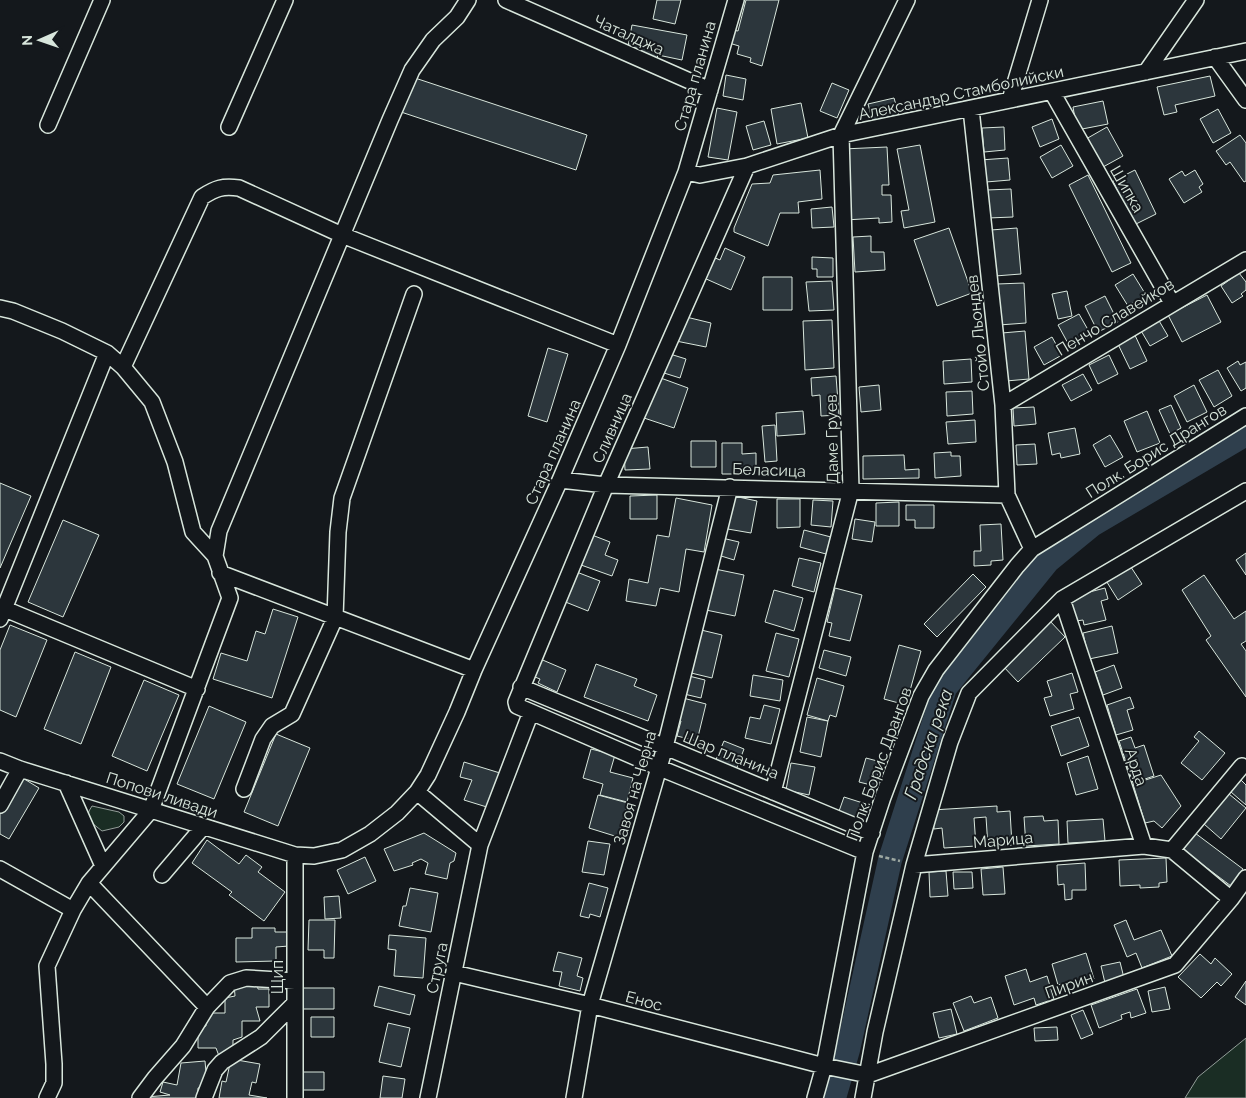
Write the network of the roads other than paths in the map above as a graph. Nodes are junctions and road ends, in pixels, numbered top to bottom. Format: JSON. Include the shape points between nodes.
{"nodes":[{"id":1,"x":102,"y":0,"type":"edge"},
{"id":2,"x":285,"y":0,"type":"edge"},
{"id":3,"x":468,"y":0,"type":"edge"},
{"id":4,"x":506,"y":0,"type":"edge"},
{"id":5,"x":736,"y":0,"type":"edge"},
{"id":6,"x":907,"y":0,"type":"edge"},
{"id":7,"x":1040,"y":0,"type":"edge"},
{"id":8,"x":1196,"y":0,"type":"edge"},
{"id":9,"x":1246,"y":51,"type":"edge"},
{"id":10,"x":1216,"y":57,"type":"junction"},
{"id":11,"x":1146,"y":72,"type":"junction"},
{"id":12,"x":710,"y":90,"type":"junction"},
{"id":13,"x":1052,"y":92,"type":"junction"},
{"id":14,"x":1010,"y":100,"type":"junction"},
{"id":15,"x":1246,"y":100,"type":"edge"},
{"id":16,"x":971,"y":109,"type":"junction"},
{"id":17,"x":48,"y":125,"type":"dead end"},
{"id":18,"x":229,"y":126,"type":"dead end"},
{"id":19,"x":841,"y":136,"type":"junction"},
{"id":20,"x":747,"y":166,"type":"junction"},
{"id":21,"x":686,"y":172,"type":"junction"},
{"id":22,"x":342,"y":235,"type":"junction"},
{"id":23,"x":1246,"y":260,"type":"edge"},
{"id":24,"x":414,"y":294,"type":"dead end"},
{"id":25,"x":1172,"y":303,"type":"junction"},
{"id":26,"x":0,"y":308,"type":"edge"},
{"id":27,"x":618,"y":345,"type":"junction"},
{"id":28,"x":107,"y":353,"type":"junction"},
{"id":29,"x":123,"y":366,"type":"junction"},
{"id":30,"x":1003,"y":405,"type":"junction"},
{"id":31,"x":1246,"y":416,"type":"edge"},
{"id":32,"x":560,"y":480,"type":"junction"},
{"id":33,"x":606,"y":485,"type":"junction"},
{"id":34,"x":730,"y":487,"type":"junction"},
{"id":35,"x":851,"y":490,"type":"junction"},
{"id":36,"x":1246,"y":491,"type":"edge"},
{"id":37,"x":1007,"y":495,"type":"junction"},
{"id":38,"x":1032,"y":549,"type":"junction"},
{"id":39,"x":215,"y":556,"type":"junction"},
{"id":40,"x":220,"y":573,"type":"junction"},
{"id":41,"x":1062,"y":599,"type":"junction"},
{"id":42,"x":2,"y":614,"type":"edge"},
{"id":43,"x":335,"y":618,"type":"junction"},
{"id":44,"x":474,"y":670,"type":"junction"},
{"id":45,"x":521,"y":687,"type":"junction"},
{"id":46,"x":197,"y":689,"type":"junction"},
{"id":47,"x":524,"y":709,"type":"junction"},
{"id":48,"x":665,"y":748,"type":"junction"},
{"id":49,"x":0,"y":761,"type":"edge"},
{"id":50,"x":1242,"y":766,"type":"dead end"},
{"id":51,"x":660,"y":768,"type":"junction"},
{"id":52,"x":20,"y":769,"type":"junction"},
{"id":53,"x":66,"y":783,"type":"junction"},
{"id":54,"x":244,"y":789,"type":"dead end"},
{"id":55,"x":417,"y":792,"type":"junction"},
{"id":56,"x":773,"y":792,"type":"junction"},
{"id":57,"x":0,"y":805,"type":"edge"},
{"id":58,"x":151,"y":810,"type":"junction"},
{"id":59,"x":203,"y":827,"type":"junction"},
{"id":60,"x":872,"y":833,"type":"junction"},
{"id":61,"x":480,"y":845,"type":"junction"},
{"id":62,"x":1144,"y":846,"type":"junction"},
{"id":63,"x":1172,"y":850,"type":"junction"},
{"id":64,"x":865,"y":852,"type":"junction"},
{"id":65,"x":295,"y":855,"type":"junction"},
{"id":66,"x":314,"y":856,"type":"joint"},
{"id":67,"x":914,"y":865,"type":"junction"},
{"id":68,"x":103,"y":866,"type":"junction"},
{"id":69,"x":0,"y":869,"type":"edge"},
{"id":70,"x":162,"y":875,"type":"dead end"},
{"id":71,"x":1246,"y":878,"type":"edge"},
{"id":72,"x":89,"y":883,"type":"junction"},
{"id":73,"x":1231,"y":899,"type":"junction"},
{"id":74,"x":73,"y":910,"type":"junction"},
{"id":75,"x":454,"y":973,"type":"junction"},
{"id":76,"x":295,"y":981,"type":"junction"},
{"id":77,"x":295,"y":1004,"type":"junction"},
{"id":78,"x":590,"y":1005,"type":"junction"},
{"id":79,"x":207,"y":1007,"type":"junction"},
{"id":80,"x":824,"y":1066,"type":"junction"},
{"id":81,"x":868,"y":1075,"type":"junction"},
{"id":82,"x":47,"y":1098,"type":"edge"},
{"id":83,"x":140,"y":1098,"type":"edge"},
{"id":84,"x":204,"y":1098,"type":"edge"},
{"id":85,"x":295,"y":1098,"type":"edge"},
{"id":86,"x":428,"y":1098,"type":"edge"},
{"id":87,"x":574,"y":1098,"type":"edge"},
{"id":88,"x":815,"y":1098,"type":"edge"},
{"id":89,"x":863,"y":1098,"type":"edge"}],
"edges":[{"from":1,"to":17,"type":"street"},
{"from":2,"to":18,"type":"street"},
{"from":3,"to":22,"type":"street","via":[[412,70]]},
{"from":4,"to":12,"type":"street","name":"Чаталджа"},
{"from":5,"to":12,"type":"street","name":"Стара планина"},
{"from":6,"to":19,"type":"street"},
{"from":7,"to":14,"type":"street"},
{"from":8,"to":11,"type":"street"},
{"from":9,"to":10,"type":"street","name":"Александър Стамболийски"},
{"from":10,"to":11,"type":"street","name":"Александър Стамболийски"},
{"from":10,"to":15,"type":"street"},
{"from":11,"to":13,"type":"street","name":"Александър Стамболийски"},
{"from":12,"to":21,"type":"street","name":"Стара планина"},
{"from":13,"to":14,"type":"street","name":"Александър Стамболийски"},
{"from":13,"to":25,"type":"street","name":"Шипка"},
{"from":14,"to":16,"type":"street","name":"Александър Стамболийски"},
{"from":16,"to":19,"type":"street","name":"Александър Стамболийски"},
{"from":16,"to":30,"type":"street","name":"Стойо Льондев"},
{"from":19,"to":20,"type":"street","name":"Александър Стамболийски"},
{"from":19,"to":35,"type":"street","name":"Даме Груев"},
{"from":20,"to":21,"type":"street","name":"Александър Стамболийски","via":[[700,175]]},
{"from":20,"to":33,"type":"street","name":"Сливница"},
{"from":21,"to":27,"type":"street","name":"Стара планина"},
{"from":22,"to":27,"type":"street"},
{"from":22,"to":29,"type":"street","via":[[239,188],[213,190],[202,197]]},
{"from":22,"to":39,"type":"street","via":[[218,531]]},
{"from":23,"to":25,"type":"street","name":"Пенчо Славейков"},
{"from":24,"to":43,"type":"street","via":[[342,498]]},
{"from":25,"to":30,"type":"street","name":"Пенчо Славейков"},
{"from":26,"to":28,"type":"street","via":[[62,331]]},
{"from":27,"to":32,"type":"street","name":"Стара планина"},
{"from":28,"to":29,"type":"street"},
{"from":28,"to":42,"type":"street"},
{"from":29,"to":39,"type":"street","via":[[152,402],[175,462],[193,532]]},
{"from":30,"to":37,"type":"street","name":"Стойо Льондев"},
{"from":31,"to":38,"type":"street","name":"Полк. Борис Дрангов"},
{"from":32,"to":33,"type":"street","name":"Беласица"},
{"from":32,"to":44,"type":"street","name":"Стара планина"},
{"from":33,"to":34,"type":"street","name":"Беласица"},
{"from":33,"to":45,"type":"street","name":"Сливница"},
{"from":34,"to":35,"type":"street","name":"Беласица"},
{"from":34,"to":48,"type":"street","name":"Завоя на Черна"},
{"from":35,"to":37,"type":"street","name":"Беласица"},
{"from":35,"to":56,"type":"street","name":"Даме Груев"},
{"from":36,"to":41,"type":"street"},
{"from":37,"to":38,"type":"street","name":"Стойо Льондев"},
{"from":38,"to":60,"type":"street","name":"Полк. Борис Дрангов","via":[[936,670],[921,696]]},
{"from":39,"to":40,"type":"street"},
{"from":40,"to":43,"type":"street"},
{"from":40,"to":46,"type":"street","via":[[230,598]]},
{"from":41,"to":62,"type":"street","name":"Арда"},
{"from":41,"to":67,"type":"street","via":[[969,693],[950,742]]},
{"from":42,"to":46,"type":"street"},
{"from":43,"to":44,"type":"street"},
{"from":43,"to":54,"type":"street","via":[[292,714],[272,726],[263,739]]},
{"from":44,"to":55,"type":"street","name":"Стара планина","via":[[428,775]]},
{"from":45,"to":47,"type":"street","name":"Сливница","via":[[516,702]]},
{"from":45,"to":48,"type":"street","name":"Шар планина"},
{"from":46,"to":58,"type":"street"},
{"from":47,"to":51,"type":"street"},
{"from":47,"to":61,"type":"street","name":"Струга"},
{"from":48,"to":51,"type":"street","name":"Завоя на Черна"},
{"from":48,"to":56,"type":"street","name":"Шар планина"},
{"from":49,"to":52,"type":"street","name":"Попови ливади"},
{"from":50,"to":63,"type":"street"},
{"from":51,"to":64,"type":"street"},
{"from":51,"to":78,"type":"street","name":"Завоя на Черна"},
{"from":52,"to":53,"type":"street","name":"Попови ливади"},
{"from":52,"to":57,"type":"street"},
{"from":53,"to":58,"type":"street","name":"Попови ливади"},
{"from":53,"to":68,"type":"street"},
{"from":55,"to":61,"type":"street"},
{"from":55,"to":66,"type":"street","name":"Стара планина","via":[[370,834],[342,850]]},
{"from":56,"to":60,"type":"street","name":"Шар планина"},
{"from":58,"to":59,"type":"street","name":"Попови ливади"},
{"from":58,"to":68,"type":"street"},
{"from":59,"to":65,"type":"street","name":"Попови ливади"},
{"from":59,"to":70,"type":"street"},
{"from":60,"to":64,"type":"street","name":"Полк. Борис Дрангов"},
{"from":61,"to":75,"type":"street","name":"Струга"},
{"from":62,"to":63,"type":"street"},
{"from":62,"to":67,"type":"street","name":"Марица"},
{"from":63,"to":73,"type":"street"},
{"from":64,"to":80,"type":"street","name":"Полк. Борис Дрангов"},
{"from":65,"to":66,"type":"street","name":"Попови ливади"},
{"from":65,"to":76,"type":"street","name":"Щип"},
{"from":67,"to":81,"type":"street"},
{"from":68,"to":72,"type":"street"},
{"from":69,"to":74,"type":"street"},
{"from":71,"to":73,"type":"street","name":"Пирин"},
{"from":72,"to":74,"type":"street"},
{"from":72,"to":79,"type":"street"},
{"from":73,"to":81,"type":"street","name":"Пирин","via":[[1175,965]]},
{"from":74,"to":82,"type":"street","via":[[47,966],[54,1083]]},
{"from":75,"to":78,"type":"street","name":"Енос"},
{"from":75,"to":86,"type":"street","name":"Струга"},
{"from":76,"to":77,"type":"street","name":"Щип"},
{"from":76,"to":79,"type":"street","via":[[246,978],[230,982]]},
{"from":77,"to":84,"type":"street","via":[[251,1046],[214,1070]]},
{"from":77,"to":85,"type":"street","name":"Щип"},
{"from":78,"to":80,"type":"street","name":"Енос"},
{"from":78,"to":87,"type":"street","name":"Завоя на Черна"},
{"from":79,"to":83,"type":"street","via":[[183,1046]]},
{"from":80,"to":81,"type":"street"},
{"from":80,"to":88,"type":"street","name":"Полк. Борис Дрангов"},
{"from":81,"to":89,"type":"street"}]}
